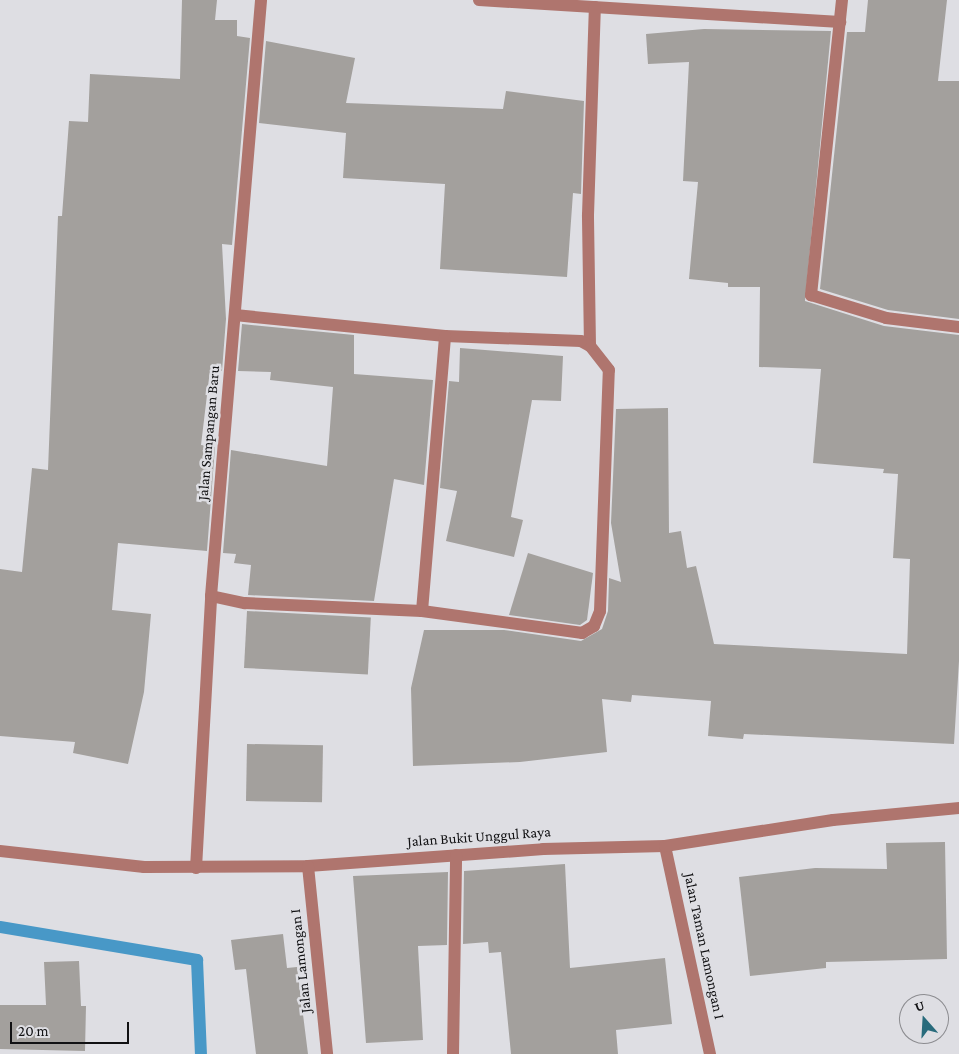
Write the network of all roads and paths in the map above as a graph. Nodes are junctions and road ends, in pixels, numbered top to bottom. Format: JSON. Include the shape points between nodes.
{"nodes":[{"id":1,"x":261,"y":0,"type":"edge"},
{"id":2,"x":479,"y":0,"type":"edge"},
{"id":3,"x":842,"y":0,"type":"edge"},
{"id":4,"x":595,"y":7,"type":"junction"},
{"id":5,"x":840,"y":22,"type":"junction"},
{"id":6,"x":235,"y":315,"type":"junction"},
{"id":7,"x":959,"y":327,"type":"edge"},
{"id":8,"x":445,"y":336,"type":"junction"},
{"id":9,"x":590,"y":346,"type":"junction"},
{"id":10,"x":212,"y":596,"type":"junction"},
{"id":11,"x":422,"y":611,"type":"junction"},
{"id":12,"x":959,"y":808,"type":"edge"},
{"id":13,"x":665,"y":846,"type":"junction"},
{"id":14,"x":0,"y":851,"type":"edge"},
{"id":15,"x":456,"y":855,"type":"junction"},
{"id":16,"x":308,"y":866,"type":"junction"},
{"id":17,"x":196,"y":868,"type":"junction"},
{"id":18,"x":327,"y":1054,"type":"edge"},
{"id":19,"x":454,"y":1054,"type":"edge"},
{"id":20,"x":710,"y":1054,"type":"edge"}],
"edges":[{"from":1,"to":6,"type":"street","name":"Jalan Sampangan Baru"},
{"from":2,"to":4,"type":"street"},
{"from":3,"to":5,"type":"street"},
{"from":4,"to":5,"type":"street"},
{"from":4,"to":9,"type":"street","via":[[588,215]]},
{"from":5,"to":7,"type":"street","via":[[811,295],[886,318]]},
{"from":6,"to":8,"type":"street"},
{"from":6,"to":10,"type":"street","name":"Jalan Sampangan Baru"},
{"from":8,"to":9,"type":"street","via":[[581,341]]},
{"from":8,"to":11,"type":"street"},
{"from":9,"to":11,"type":"street","via":[[608,370],[600,610],[594,626],[582,633]]},
{"from":10,"to":11,"type":"street","via":[[245,603]]},
{"from":10,"to":17,"type":"street","name":"Jalan Sampangan Baru"},
{"from":12,"to":13,"type":"street","name":"Jalan Bukit Unggul Raya","via":[[833,820]]},
{"from":13,"to":15,"type":"street","name":"Jalan Bukit Unggul Raya"},
{"from":13,"to":20,"type":"street","name":"Jalan Taman Lamongan I"},
{"from":14,"to":17,"type":"street","name":"Jalan Bukit Unggul Raya","via":[[89,863]]},
{"from":15,"to":16,"type":"street","name":"Jalan Bukit Unggul Raya"},
{"from":15,"to":19,"type":"street"},
{"from":16,"to":17,"type":"street","name":"Jalan Bukit Unggul Raya"},
{"from":16,"to":18,"type":"street","name":"Jalan Lamongan I"}]}
